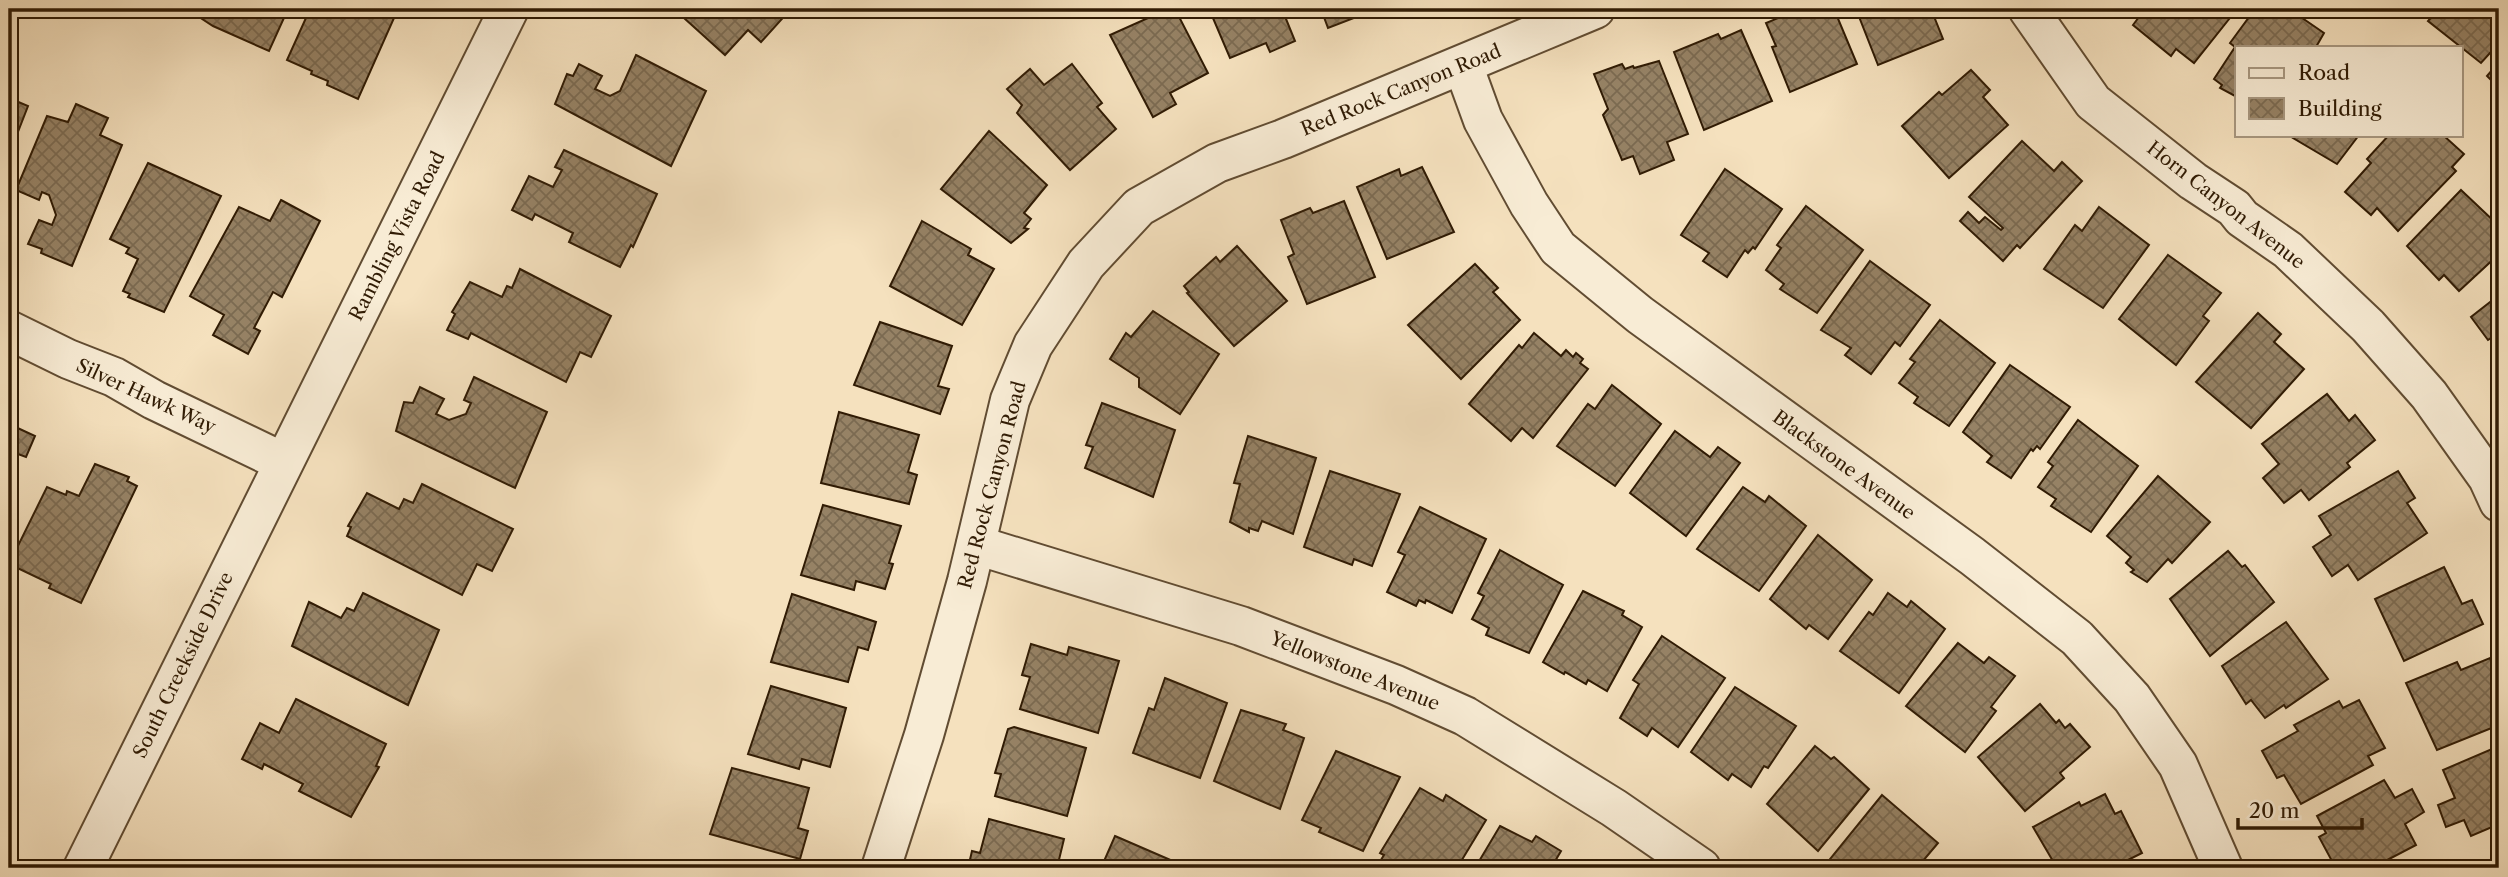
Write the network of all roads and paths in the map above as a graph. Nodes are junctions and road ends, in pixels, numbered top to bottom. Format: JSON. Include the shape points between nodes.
{"nodes":[{"id":1,"x":509,"y":9,"type":"edge"},
{"id":2,"x":1595,"y":9,"type":"edge"},
{"id":3,"x":2028,"y":9,"type":"edge"},
{"id":4,"x":1463,"y":65,"type":"junction"},
{"id":5,"x":9,"y":330,"type":"edge"},
{"id":6,"x":283,"y":462,"type":"junction"},
{"id":7,"x":2499,"y":502,"type":"edge"},
{"id":8,"x":976,"y":545,"type":"junction"},
{"id":9,"x":83,"y":868,"type":"edge"},
{"id":10,"x":881,"y":868,"type":"edge"},
{"id":11,"x":1701,"y":868,"type":"edge"},
{"id":12,"x":2223,"y":868,"type":"edge"}],
"edges":[{"from":1,"to":6,"type":"street","name":"Rambling Vista Road"},
{"from":2,"to":4,"type":"street","name":"Red Rock Canyon Road"},
{"from":3,"to":7,"type":"street","name":"Horn Canyon Avenue","via":[[2093,102],[2288,250],[2368,326],[2429,395],[2488,478]]},
{"from":4,"to":8,"type":"street","name":"Red Rock Canyon Road","via":[[1217,163],[1139,207],[1086,264],[1032,345],[1010,400]]},
{"from":4,"to":12,"type":"street","name":"Blackstone Avenue","via":[[1483,120],[1558,248],[1640,315],[1983,564],[2077,638],[2132,698],[2170,754]]},
{"from":5,"to":6,"type":"street","name":"Silver Hawk Way"},
{"from":6,"to":9,"type":"street","name":"South Creekside Drive"},
{"from":8,"to":10,"type":"street","name":"Red Rock Canyon Road","via":[[924,735]]},
{"from":8,"to":11,"type":"street","name":"Yellowstone Avenue","via":[[1241,626],[1396,685],[1465,716]]}]}
